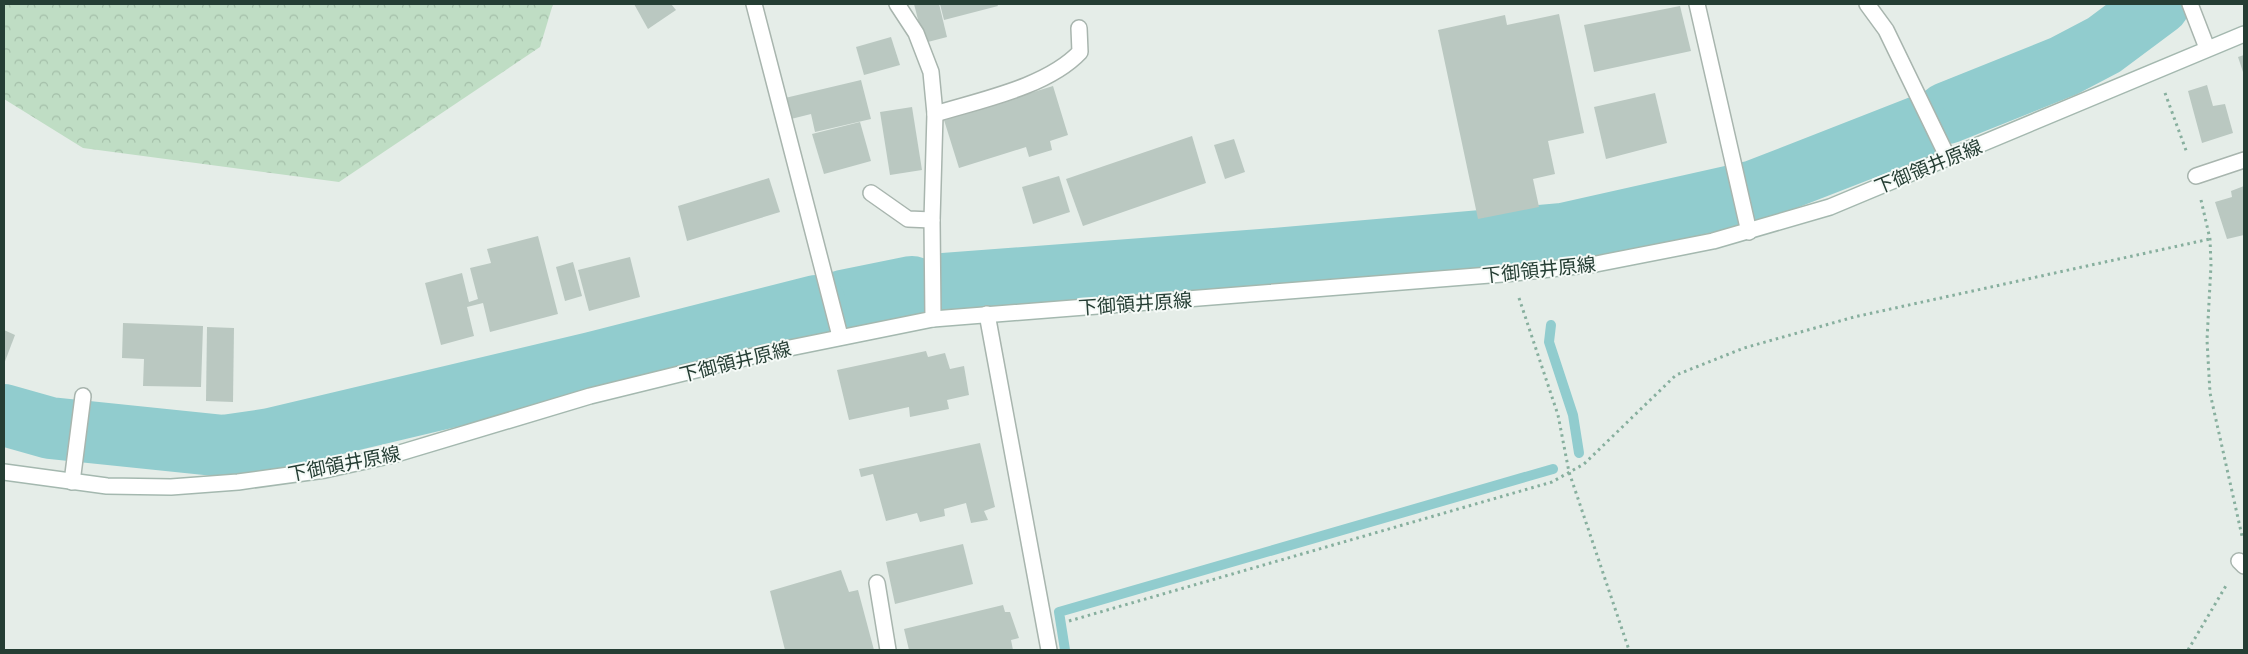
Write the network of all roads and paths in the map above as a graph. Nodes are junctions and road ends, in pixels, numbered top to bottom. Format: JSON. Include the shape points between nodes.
{"nodes":[{"id":1,"x":754,"y":4,"type":"edge"},
{"id":2,"x":897,"y":4,"type":"edge"},
{"id":3,"x":1696,"y":4,"type":"edge"},
{"id":4,"x":1868,"y":4,"type":"edge"},
{"id":5,"x":2190,"y":4,"type":"edge"},
{"id":6,"x":1079,"y":28,"type":"dead end"},
{"id":7,"x":2244,"y":34,"type":"edge"},
{"id":8,"x":2207,"y":48,"type":"junction"},
{"id":9,"x":2157,"y":72,"type":"junction"},
{"id":10,"x":935,"y":114,"type":"junction"},
{"id":11,"x":1948,"y":158,"type":"junction"},
{"id":12,"x":2244,"y":160,"type":"edge"},
{"id":13,"x":2196,"y":176,"type":"junction"},
{"id":14,"x":871,"y":193,"type":"dead end"},
{"id":15,"x":932,"y":220,"type":"junction"},
{"id":16,"x":1749,"y":232,"type":"junction"},
{"id":17,"x":2210,"y":238,"type":"junction"},
{"id":18,"x":1514,"y":273,"type":"junction"},
{"id":19,"x":987,"y":314,"type":"junction"},
{"id":20,"x":933,"y":319,"type":"junction"},
{"id":21,"x":840,"y":336,"type":"junction"},
{"id":22,"x":83,"y":396,"type":"dead end"},
{"id":23,"x":4,"y":472,"type":"edge"},
{"id":24,"x":1569,"y":472,"type":"junction"},
{"id":25,"x":72,"y":482,"type":"junction"},
{"id":26,"x":2242,"y":563,"type":"edge"},
{"id":27,"x":877,"y":583,"type":"dead end"},
{"id":28,"x":1069,"y":621,"type":"dead end"},
{"id":29,"x":888,"y":650,"type":"edge"},
{"id":30,"x":1049,"y":650,"type":"edge"},
{"id":31,"x":1629,"y":650,"type":"edge"},
{"id":32,"x":2188,"y":650,"type":"edge"}],
"edges":[{"from":1,"to":21,"type":"main road"},
{"from":2,"to":10,"type":"main road","via":[[916,33],[931,72]]},
{"from":3,"to":16,"type":"main road"},
{"from":4,"to":11,"type":"main road","via":[[1886,30]]},
{"from":5,"to":8,"type":"main road"},
{"from":6,"to":10,"type":"main road","via":[[1080,52],[1046,76]]},
{"from":7,"to":8,"type":"main road","name":"下御領井原線"},
{"from":8,"to":9,"type":"main road","name":"下御領井原線"},
{"from":9,"to":11,"type":"main road","name":"下御領井原線"},
{"from":9,"to":13,"type":"path"},
{"from":10,"to":15,"type":"main road"},
{"from":11,"to":16,"type":"main road","name":"下御領井原線","via":[[1830,207]]},
{"from":12,"to":13,"type":"main road"},
{"from":13,"to":17,"type":"path"},
{"from":14,"to":15,"type":"main road","via":[[908,219]]},
{"from":15,"to":20,"type":"main road"},
{"from":16,"to":18,"type":"main road","name":"下御領井原線","via":[[1596,264]]},
{"from":17,"to":24,"type":"path","via":[[1854,317],[1744,348],[1676,375],[1584,464]]},
{"from":17,"to":26,"type":"path","via":[[2210,393],[2242,533]]},
{"from":18,"to":19,"type":"main road","name":"下御領井原線"},
{"from":18,"to":24,"type":"path","via":[[1518,295],[1558,415]]},
{"from":19,"to":20,"type":"main road","name":"下御領井原線"},
{"from":19,"to":30,"type":"main road"},
{"from":20,"to":21,"type":"main road","name":"下御領井原線"},
{"from":21,"to":25,"type":"main road","name":"下御領井原線","via":[[590,396],[393,455],[325,470],[171,487]]},
{"from":22,"to":25,"type":"main road"},
{"from":23,"to":25,"type":"main road","name":"下御領井原線"},
{"from":24,"to":28,"type":"path","via":[[1552,482]]},
{"from":24,"to":31,"type":"path"},
{"from":26,"to":32,"type":"path"},
{"from":27,"to":29,"type":"main road"}]}
